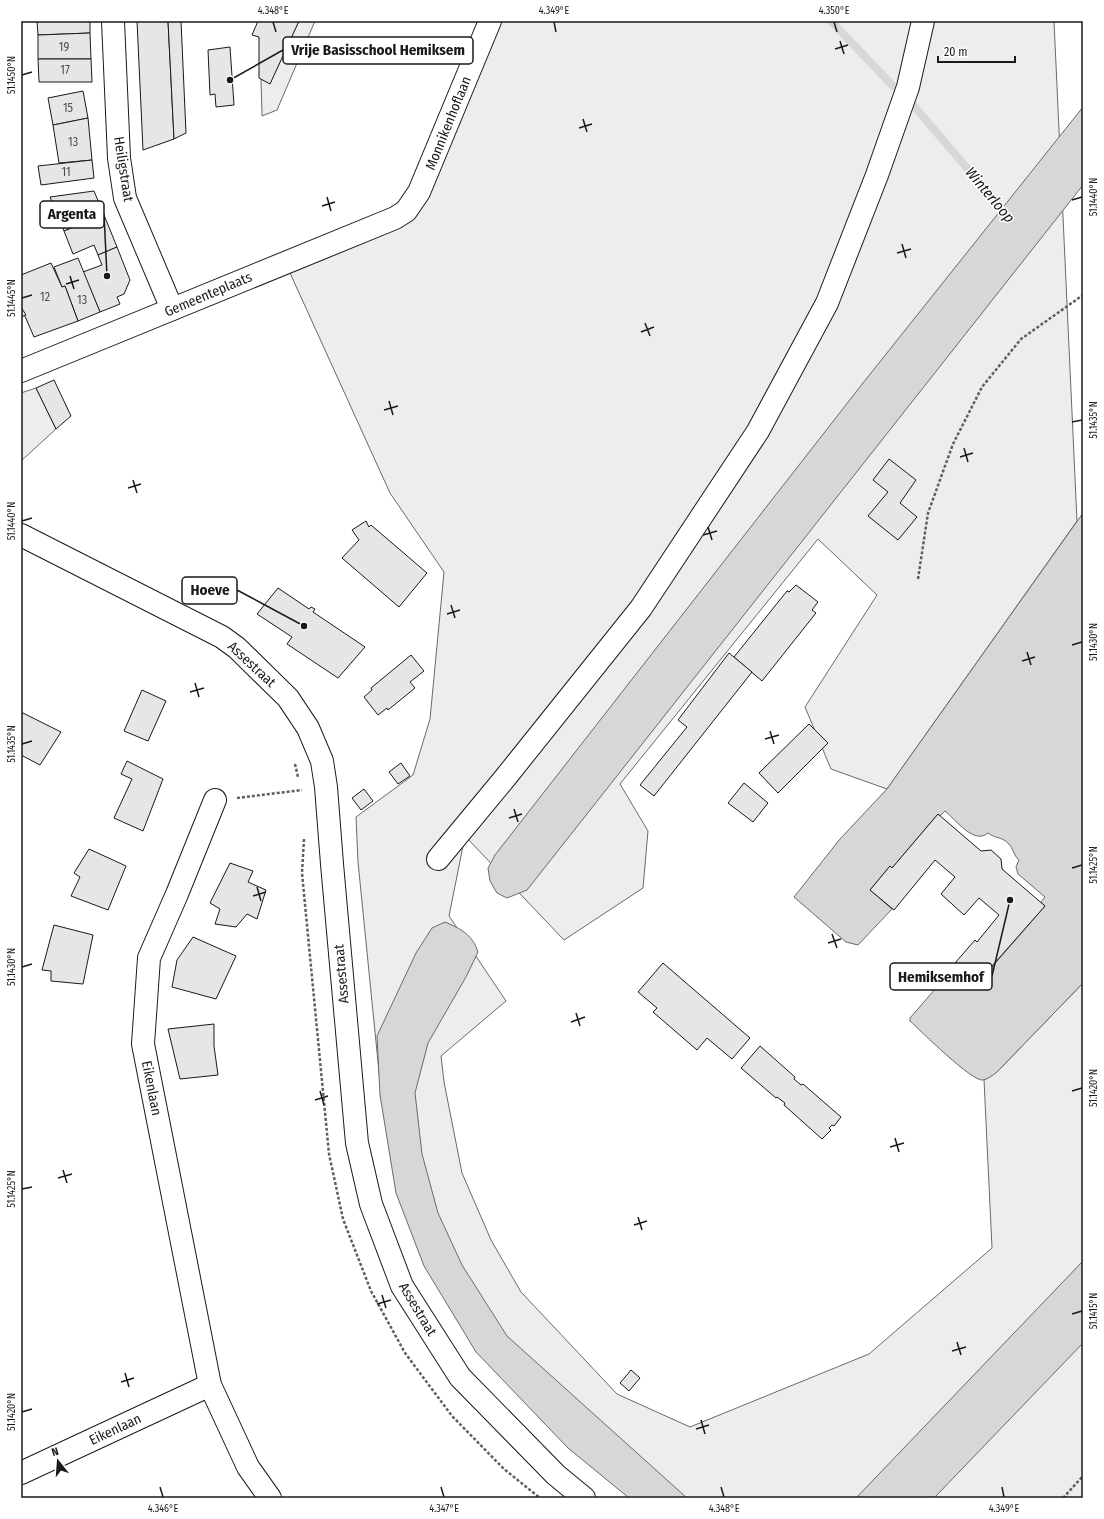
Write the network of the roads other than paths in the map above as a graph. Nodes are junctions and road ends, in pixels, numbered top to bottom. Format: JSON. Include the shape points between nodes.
{"nodes":[{"id":1,"x":112,"y":21,"type":"edge"},
{"id":2,"x":490,"y":21,"type":"edge"},
{"id":3,"x":923,"y":21,"type":"edge"},
{"id":4,"x":395,"y":218,"type":"joint"},
{"id":5,"x":172,"y":309,"type":"junction"},
{"id":6,"x":21,"y":371,"type":"edge"},
{"id":7,"x":21,"y":535,"type":"edge"},
{"id":8,"x":215,"y":800,"type":"road end"},
{"id":9,"x":438,"y":859,"type":"dead end"},
{"id":10,"x":210,"y":1385,"type":"junction"},
{"id":11,"x":21,"y":1473,"type":"edge"},
{"id":12,"x":270,"y":1498,"type":"edge"},
{"id":13,"x":584,"y":1498,"type":"edge"}],
"edges":[{"from":1,"to":5,"type":"street","name":"Heiligstraat","via":[[119,158],[125,198]]},
{"from":2,"to":4,"type":"street","name":"Monnikenhoflaan","via":[[419,192],[406,211]]},
{"from":3,"to":9,"type":"street","via":[[908,87],[827,303],[758,431],[641,608]]},
{"from":4,"to":5,"type":"street","name":"Gemeenteplaats"},
{"from":5,"to":6,"type":"street","name":"Gemeenteplaats"},
{"from":7,"to":13,"type":"street","name":"Assestraat","via":[[222,637],[237,648],[288,698],[308,728],[322,761],[326,787],[357,1143],[371,1204],[402,1286],[460,1377],[556,1475]]},
{"from":8,"to":10,"type":"street","name":"Eikenlaan","via":[[149,958],[143,1044]]},
{"from":10,"to":11,"type":"street","name":"Eikenlaan"},
{"from":10,"to":12,"type":"street","name":"Eikenlaan","via":[[248,1467]]}]}
